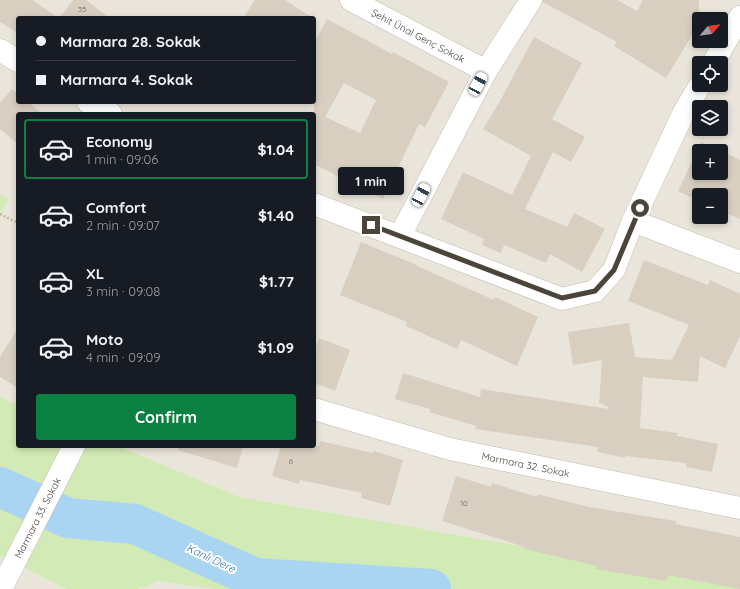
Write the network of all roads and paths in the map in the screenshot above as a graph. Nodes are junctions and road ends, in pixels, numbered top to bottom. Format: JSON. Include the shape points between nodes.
{"nodes":[{"id":1,"x":351,"y":0,"type":"edge"},
{"id":2,"x":531,"y":0,"type":"edge"},
{"id":3,"x":740,"y":17,"type":"edge"},
{"id":4,"x":0,"y":50,"type":"edge"},
{"id":5,"x":717,"y":56,"type":"edge"},
{"id":6,"x":16,"y":60,"type":"edge"},
{"id":7,"x":486,"y":71,"type":"junction"},
{"id":8,"x":696,"y":92,"type":"edge"},
{"id":9,"x":92,"y":104,"type":"edge"},
{"id":10,"x":107,"y":112,"type":"edge"},
{"id":11,"x":316,"y":205,"type":"edge"},
{"id":12,"x":0,"y":214,"type":"edge"},
{"id":13,"x":16,"y":222,"type":"edge"},
{"id":14,"x":633,"y":222,"type":"junction"},
{"id":15,"x":400,"y":236,"type":"junction"},
{"id":16,"x":740,"y":262,"type":"edge"},
{"id":17,"x":316,"y":410,"type":"edge"},
{"id":18,"x":72,"y":451,"type":"edge"},
{"id":19,"x":740,"y":508,"type":"edge"},
{"id":20,"x":1,"y":589,"type":"edge"}],
"edges":[{"from":1,"to":7,"type":"street","name":"Şehit Ünal Genç Sokak"},
{"from":2,"to":7,"type":"street"},
{"from":3,"to":5,"type":"street"},
{"from":4,"to":6,"type":"street"},
{"from":7,"to":15,"type":"street"},
{"from":8,"to":14,"type":"street"},
{"from":9,"to":10,"type":"street"},
{"from":11,"to":15,"type":"street"},
{"from":12,"to":13,"type":"path"},
{"from":14,"to":15,"type":"street","via":[[614,270],[595,291],[562,298]]},
{"from":14,"to":16,"type":"street"},
{"from":17,"to":19,"type":"street","name":"Marmara 32. Sokak","via":[[450,449]]},
{"from":18,"to":20,"type":"street","name":"Marmara 33. Sokak"}]}
